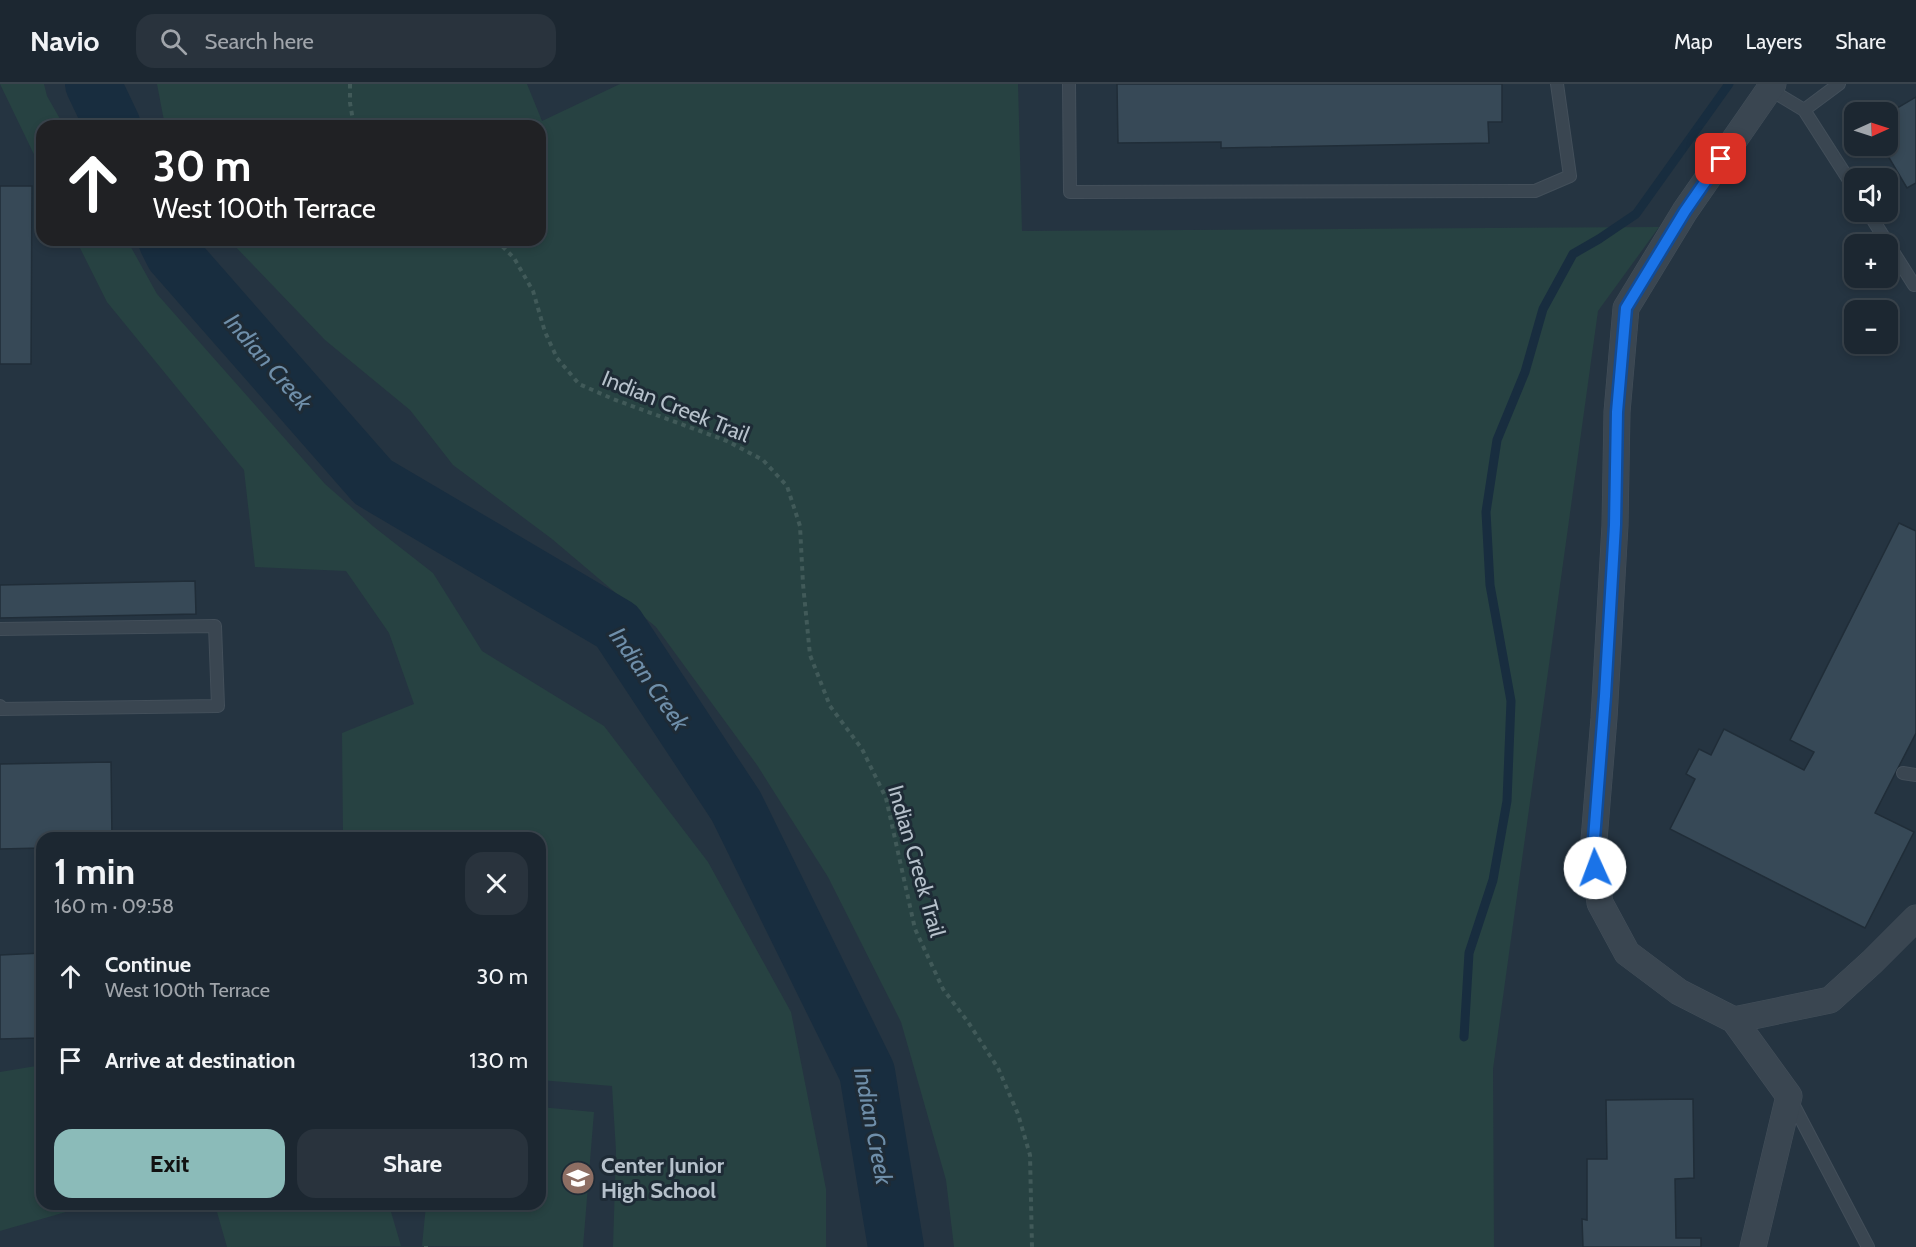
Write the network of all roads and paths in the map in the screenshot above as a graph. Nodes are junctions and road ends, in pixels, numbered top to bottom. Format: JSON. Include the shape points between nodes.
{"nodes":[{"id":1,"x":350,"y":84,"type":"edge"},
{"id":2,"x":1069,"y":84,"type":"edge"},
{"id":3,"x":1557,"y":84,"type":"edge"},
{"id":4,"x":1839,"y":84,"type":"edge"},
{"id":5,"x":1771,"y":87,"type":"edge"},
{"id":6,"x":1804,"y":110,"type":"junction"},
{"id":7,"x":353,"y":120,"type":"edge"},
{"id":8,"x":1844,"y":172,"type":"edge"},
{"id":9,"x":1874,"y":222,"type":"edge"},
{"id":10,"x":502,"y":246,"type":"edge"},
{"id":11,"x":1916,"y":284,"type":"edge"},
{"id":12,"x":0,"y":629,"type":"edge"},
{"id":13,"x":0,"y":706,"type":"edge"},
{"id":14,"x":1903,"y":773,"type":"dead end"},
{"id":15,"x":1916,"y":775,"type":"edge"},
{"id":16,"x":1916,"y":918,"type":"edge"},
{"id":17,"x":1734,"y":1020,"type":"junction"},
{"id":18,"x":1789,"y":1096,"type":"junction"},
{"id":19,"x":1032,"y":1247,"type":"edge"},
{"id":20,"x":1753,"y":1247,"type":"edge"},
{"id":21,"x":1868,"y":1247,"type":"edge"}],
"edges":[{"from":1,"to":7,"type":"path"},
{"from":2,"to":3,"type":"lane","via":[[1070,192],[1535,191],[1570,176]]},
{"from":4,"to":6,"type":"lane"},
{"from":5,"to":6,"type":"lane"},
{"from":5,"to":17,"type":"street","via":[[1685,211],[1626,308],[1593,852],[1600,903],[1627,953],[1679,992]]},
{"from":6,"to":8,"type":"lane"},
{"from":9,"to":11,"type":"lane"},
{"from":10,"to":19,"type":"path","name":"Indian Creek Trail","via":[[514,258],[533,291],[557,358],[579,384],[728,441],[763,460],[787,486],[800,526],[810,655],[830,706],[862,749],[886,798],[915,929],[943,989],[998,1068],[1017,1114],[1030,1155]]},
{"from":12,"to":13,"type":"lane","via":[[215,626],[218,706]]},
{"from":14,"to":15,"type":"lane"},
{"from":16,"to":17,"type":"street","via":[[1830,1000]]},
{"from":17,"to":18,"type":"street"},
{"from":18,"to":20,"type":"street"},
{"from":18,"to":21,"type":"lane"}]}
